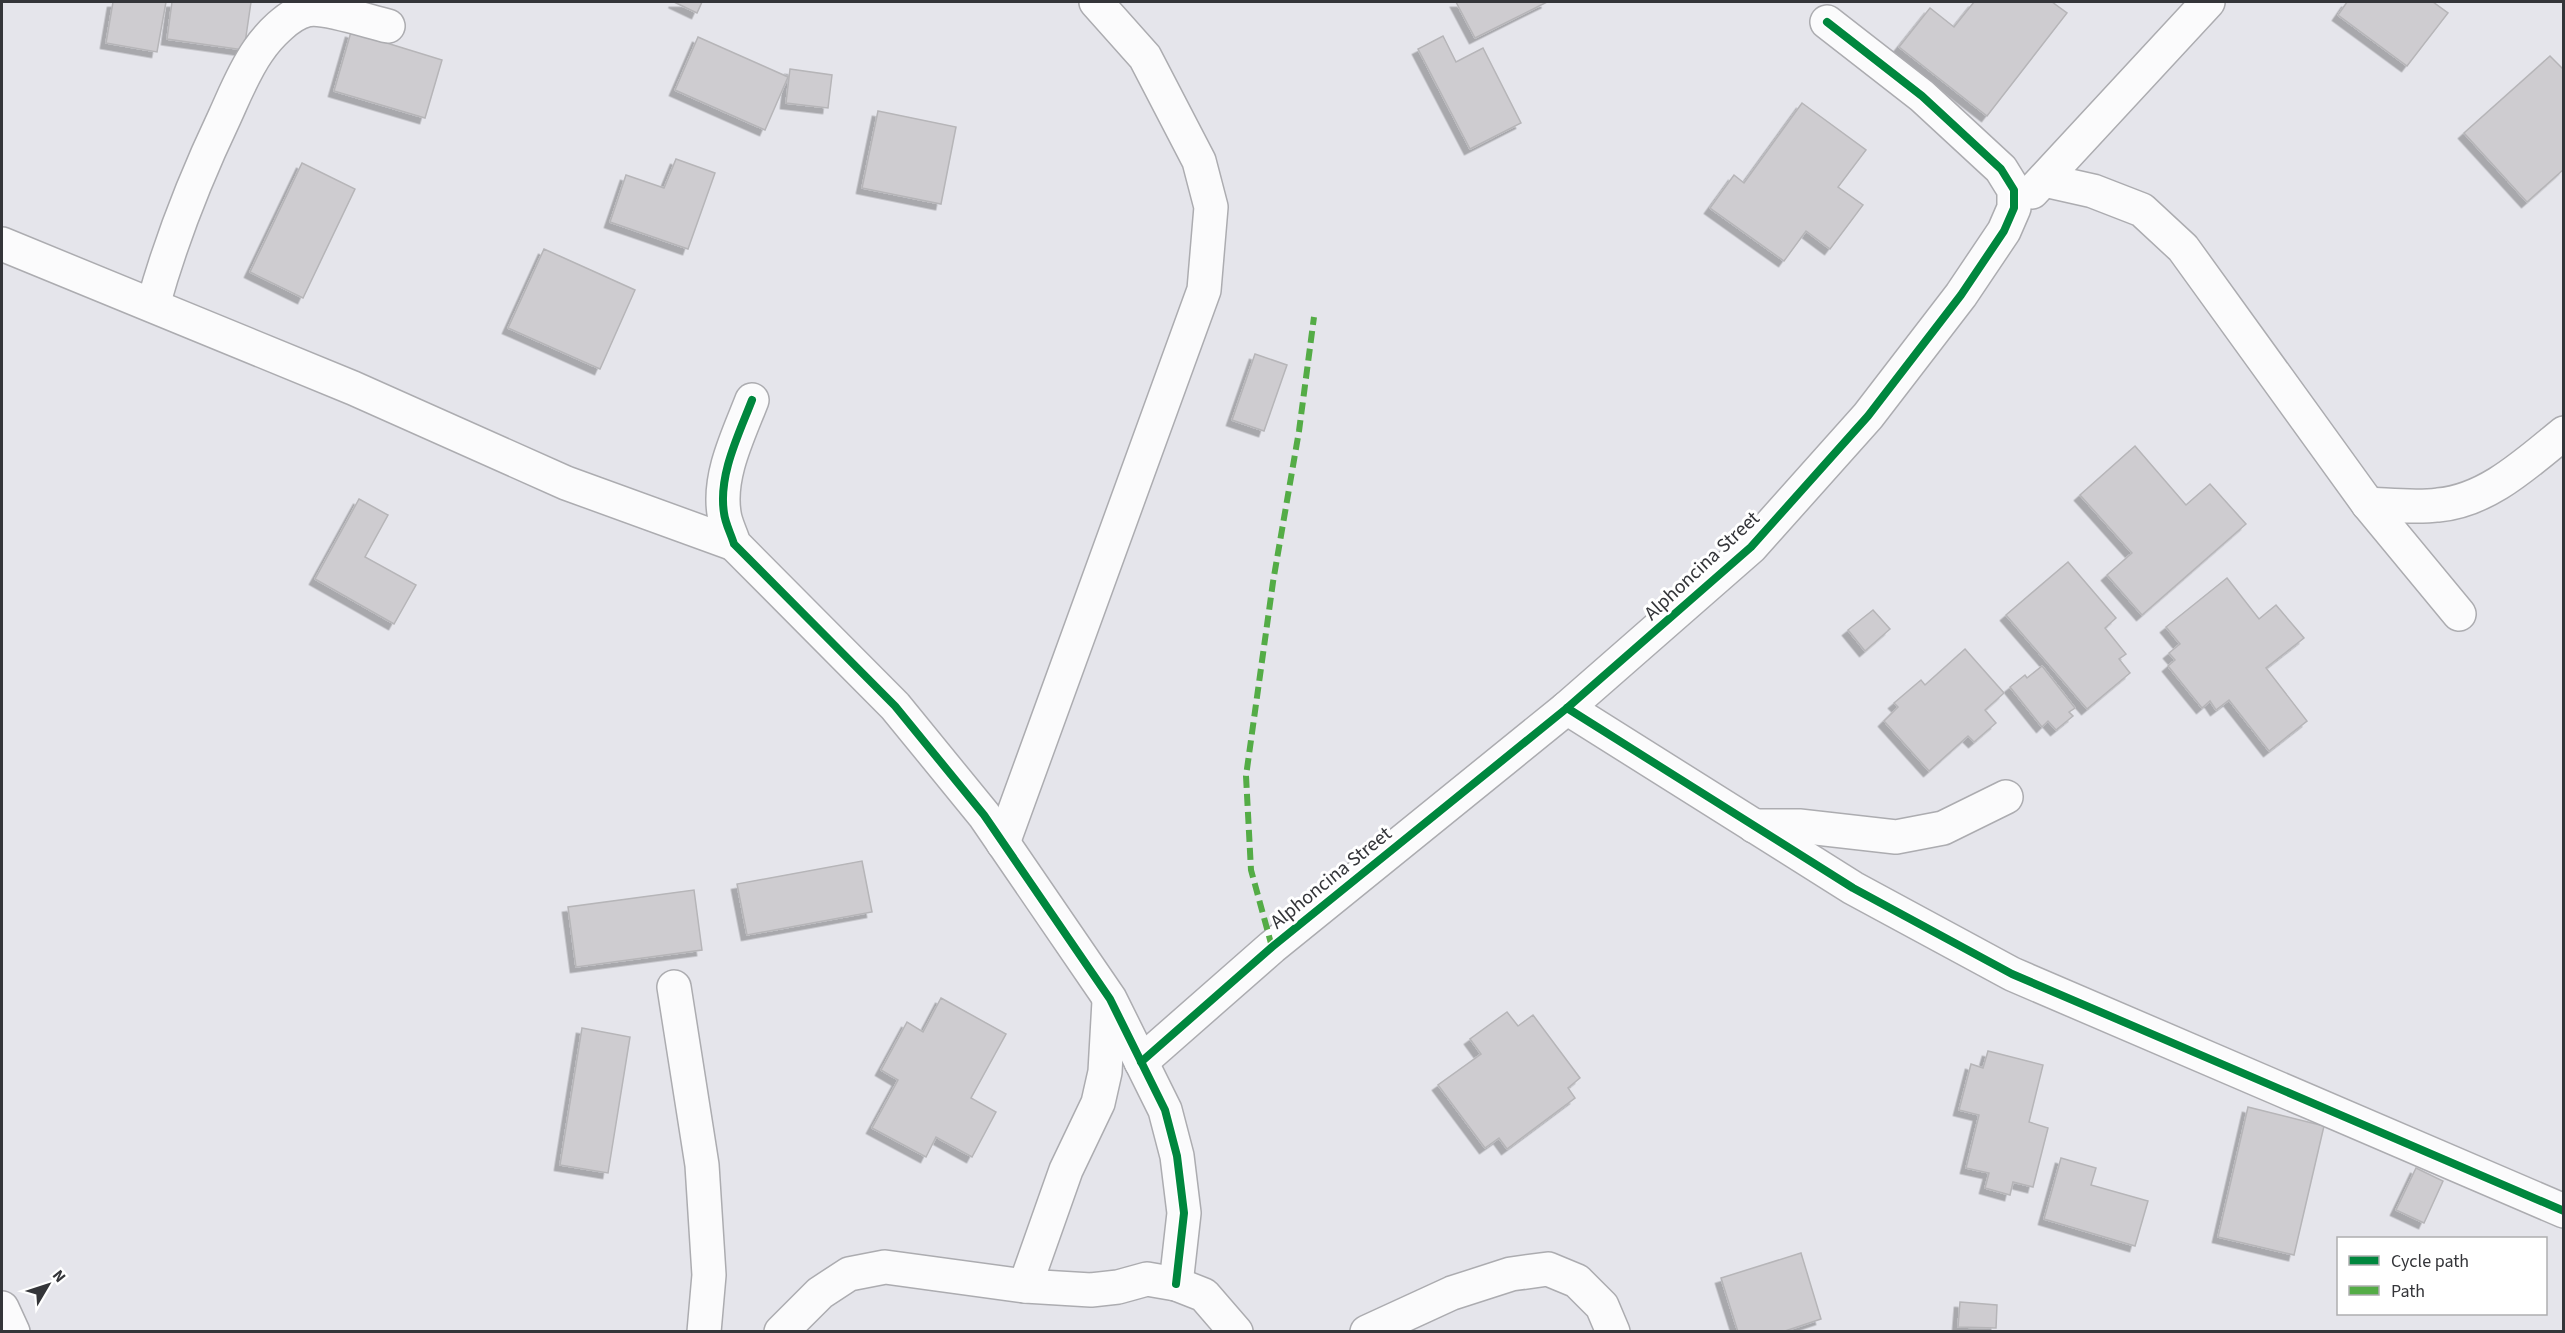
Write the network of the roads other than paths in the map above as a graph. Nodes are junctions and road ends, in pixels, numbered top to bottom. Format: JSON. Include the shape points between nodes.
{"nodes":[{"id":1,"x":1096,"y":2,"type":"edge"},
{"id":2,"x":2208,"y":2,"type":"edge"},
{"id":3,"x":1827,"y":22,"type":"dead end"},
{"id":4,"x":388,"y":26,"type":"dead end"},
{"id":5,"x":2044,"y":180,"type":"junction"},
{"id":6,"x":2014,"y":208,"type":"junction"},
{"id":7,"x":2,"y":244,"type":"edge"},
{"id":8,"x":153,"y":305,"type":"junction"},
{"id":9,"x":752,"y":400,"type":"dead end"},
{"id":10,"x":2564,"y":433,"type":"edge"},
{"id":11,"x":2368,"y":504,"type":"junction"},
{"id":12,"x":734,"y":544,"type":"junction"},
{"id":13,"x":2459,"y":614,"type":"dead end"},
{"id":14,"x":1567,"y":708,"type":"junction"},
{"id":15,"x":2006,"y":797,"type":"dead end"},
{"id":16,"x":1754,"y":826,"type":"junction"},
{"id":17,"x":1003,"y":843,"type":"junction"},
{"id":18,"x":674,"y":987,"type":"dead end"},
{"id":19,"x":1110,"y":999,"type":"junction"},
{"id":20,"x":1141,"y":1062,"type":"junction"},
{"id":21,"x":2564,"y":1211,"type":"edge"},
{"id":22,"x":1176,"y":1284,"type":"junction"},
{"id":23,"x":1025,"y":1286,"type":"junction"},
{"id":24,"x":2,"y":1308,"type":"edge"},
{"id":25,"x":13,"y":1332,"type":"edge"},
{"id":26,"x":704,"y":1332,"type":"edge"},
{"id":27,"x":781,"y":1332,"type":"edge"},
{"id":28,"x":1236,"y":1332,"type":"edge"},
{"id":29,"x":1367,"y":1332,"type":"edge"},
{"id":30,"x":1613,"y":1332,"type":"edge"}],
"edges":[{"from":1,"to":17,"type":"street","via":[[1145,57],[1199,161],[1211,207],[1204,290]]},
{"from":2,"to":5,"type":"street"},
{"from":3,"to":6,"type":"street","via":[[1922,96],[2001,169],[2014,190]]},
{"from":4,"to":8,"type":"street","via":[[308,10],[293,17],[258,50],[215,136],[166,258]]},
{"from":5,"to":6,"type":"street"},
{"from":5,"to":11,"type":"street","via":[[2093,191],[2142,210],[2182,248]]},
{"from":6,"to":14,"type":"street","name":"Alphoncina Street","via":[[2004,231],[1961,295],[1868,416],[1772,524],[1720,576]]},
{"from":7,"to":8,"type":"street"},
{"from":8,"to":12,"type":"street","via":[[566,483]]},
{"from":9,"to":12,"type":"street","via":[[723,493],[724,514]]},
{"from":10,"to":11,"type":"street","via":[[2483,493],[2439,505]]},
{"from":11,"to":13,"type":"street"},
{"from":12,"to":17,"type":"street","via":[[895,706]]},
{"from":14,"to":16,"type":"street"},
{"from":14,"to":20,"type":"street","name":"Alphoncina Street","via":[[1272,947]]},
{"from":15,"to":16,"type":"street","via":[[1944,828],[1896,837],[1799,826]]},
{"from":16,"to":21,"type":"street","via":[[1853,888],[2012,974]]},
{"from":17,"to":19,"type":"street"},
{"from":18,"to":26,"type":"street","via":[[702,1165],[709,1275]]},
{"from":19,"to":20,"type":"street"},
{"from":19,"to":23,"type":"street","via":[[1106,1072],[1098,1103],[1066,1170]]},
{"from":20,"to":22,"type":"street","via":[[1165,1110],[1177,1156],[1184,1213]]},
{"from":22,"to":23,"type":"street","via":[[1147,1279],[1091,1290]]},
{"from":22,"to":28,"type":"street","via":[[1204,1295]]},
{"from":23,"to":27,"type":"street","via":[[885,1267],[849,1274],[820,1293]]},
{"from":24,"to":25,"type":"street"},
{"from":29,"to":30,"type":"street","via":[[1452,1293],[1511,1274],[1548,1269],[1577,1281],[1602,1306]]}]}
